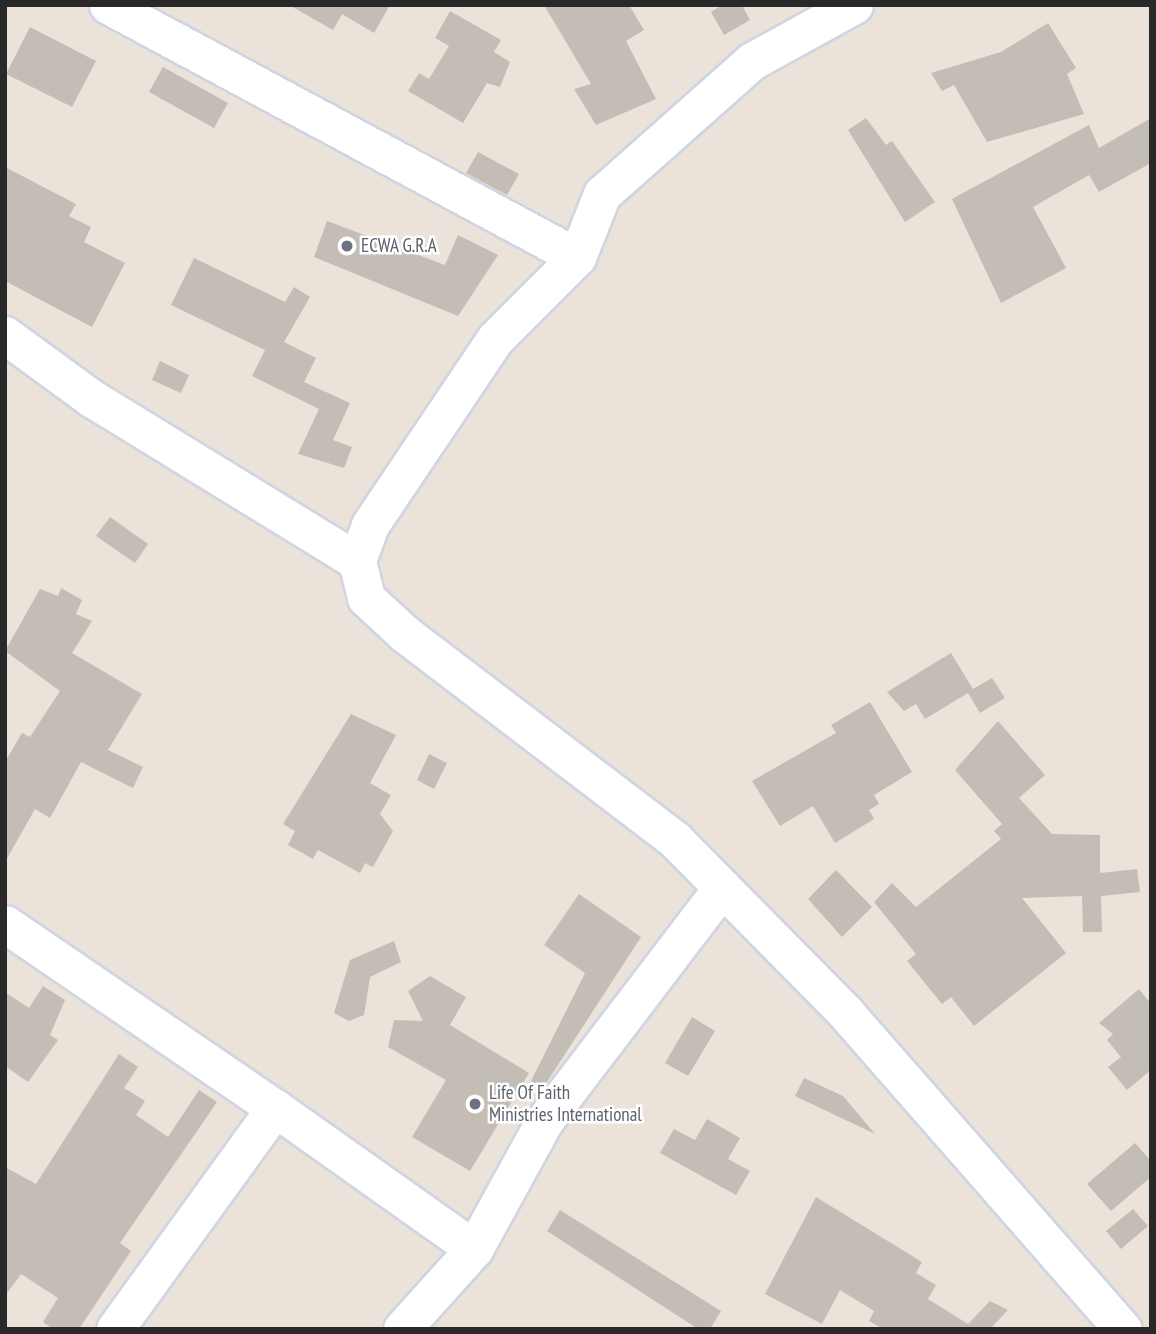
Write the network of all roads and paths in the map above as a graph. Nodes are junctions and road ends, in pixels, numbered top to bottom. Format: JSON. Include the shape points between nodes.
{"nodes":[{"id":1,"x":108,"y":5,"type":"edge"},
{"id":2,"x":854,"y":5,"type":"edge"},
{"id":3,"x":577,"y":257,"type":"junction"},
{"id":4,"x":5,"y":335,"type":"edge"},
{"id":5,"x":357,"y":561,"type":"junction"},
{"id":6,"x":722,"y":888,"type":"junction"},
{"id":7,"x":5,"y":925,"type":"edge"},
{"id":8,"x":275,"y":1108,"type":"junction"},
{"id":9,"x":474,"y":1249,"type":"junction"},
{"id":10,"x":115,"y":1329,"type":"edge"},
{"id":11,"x":402,"y":1329,"type":"edge"},
{"id":12,"x":1123,"y":1329,"type":"edge"}],
"edges":[{"from":1,"to":3,"type":"street"},
{"from":2,"to":3,"type":"street","via":[[752,61],[601,194]]},
{"from":3,"to":5,"type":"street","via":[[495,339],[370,525]]},
{"from":4,"to":5,"type":"street","via":[[91,398]]},
{"from":5,"to":6,"type":"street","via":[[366,598],[405,634],[675,840]]},
{"from":6,"to":9,"type":"street","via":[[545,1120]]},
{"from":6,"to":12,"type":"street","via":[[845,1012]]},
{"from":7,"to":8,"type":"street"},
{"from":8,"to":9,"type":"street"},
{"from":8,"to":10,"type":"street"},
{"from":9,"to":11,"type":"street"}]}
